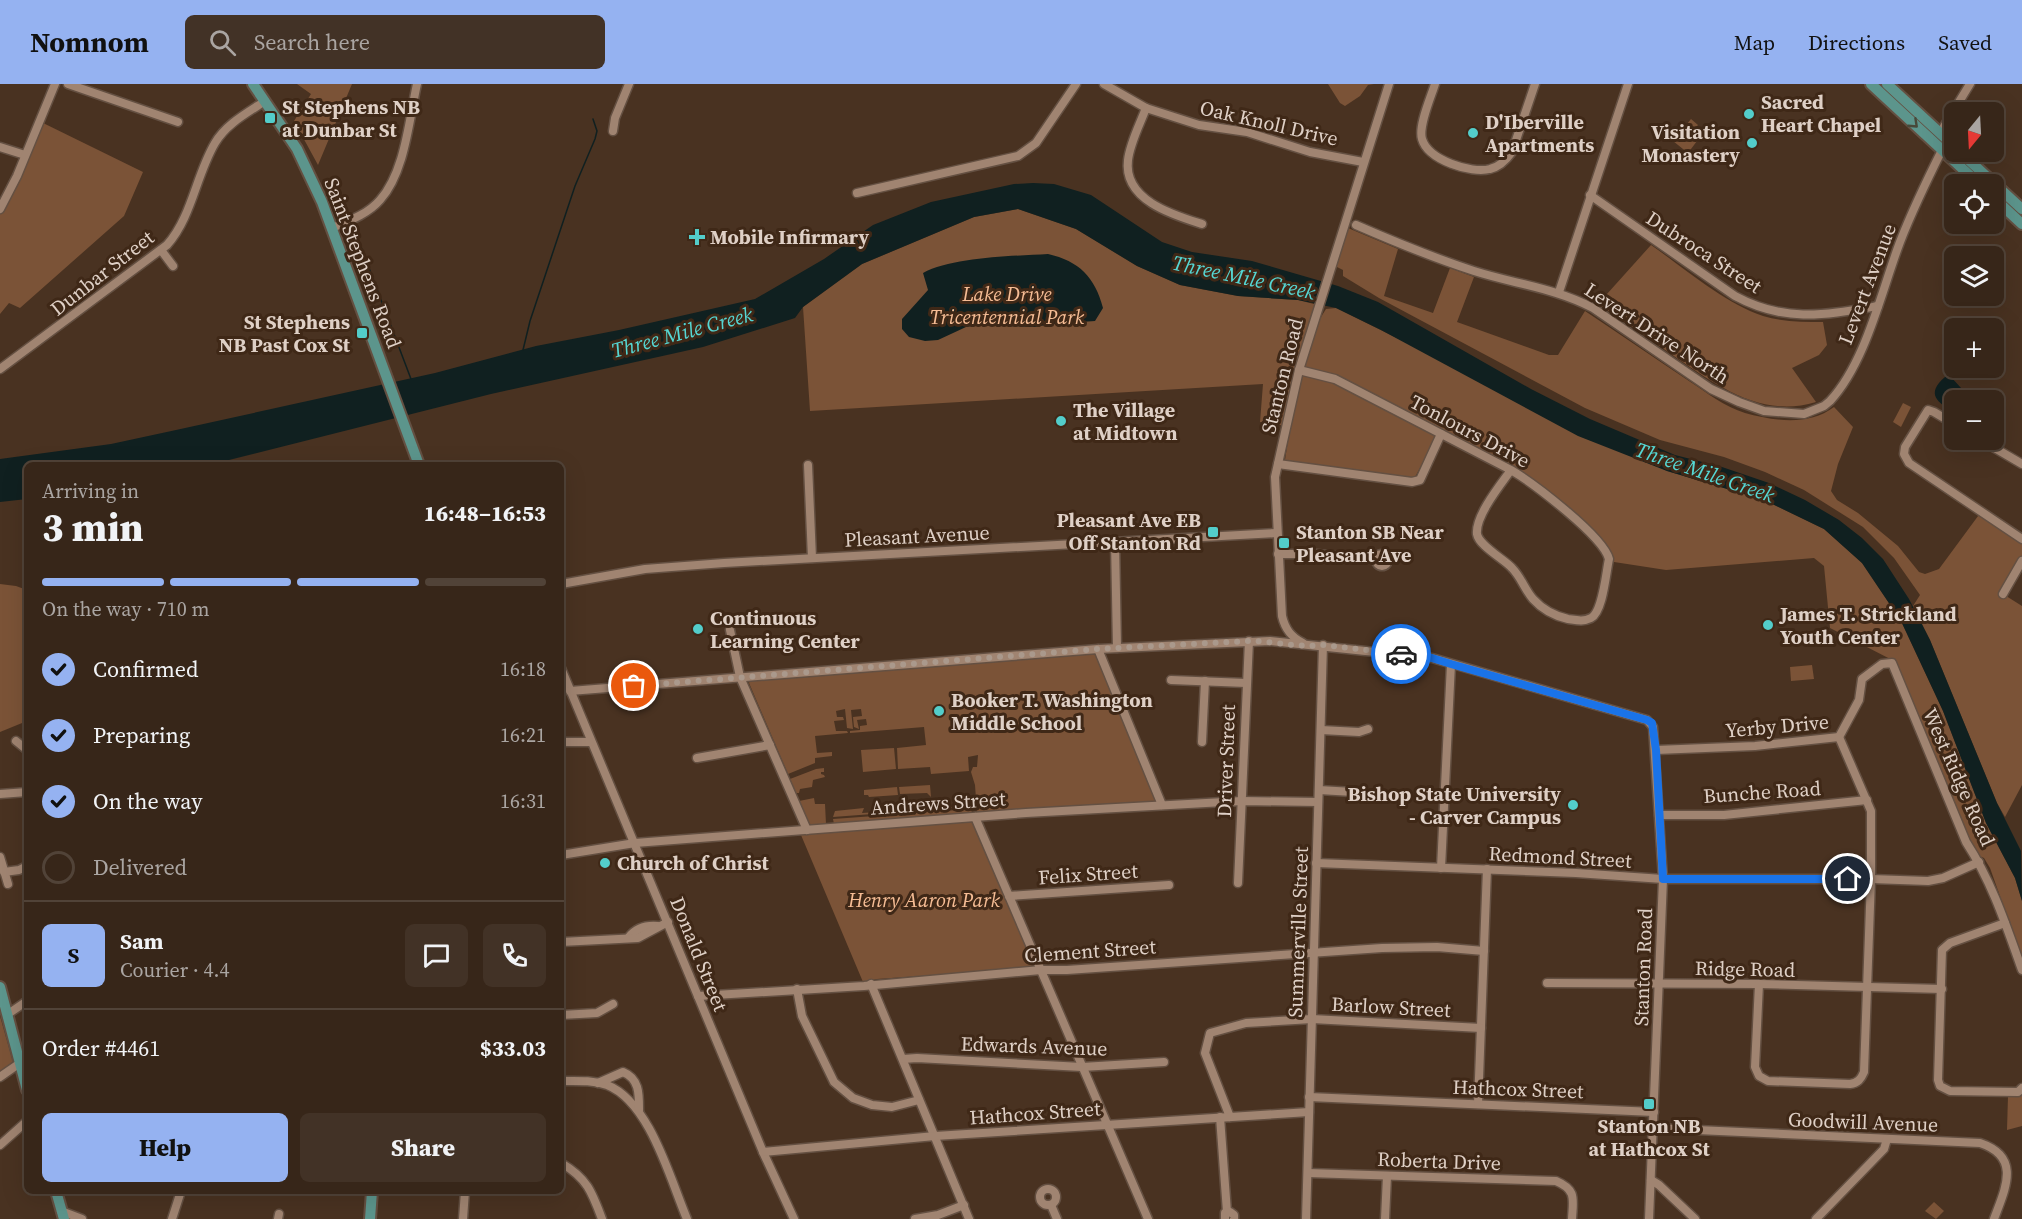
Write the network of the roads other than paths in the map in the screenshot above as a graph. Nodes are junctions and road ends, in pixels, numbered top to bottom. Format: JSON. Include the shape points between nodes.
{"nodes":[{"id":1,"x":55,"y":84,"type":"edge"},
{"id":2,"x":68,"y":84,"type":"edge"},
{"id":3,"x":253,"y":84,"type":"edge"},
{"id":4,"x":417,"y":84,"type":"edge"},
{"id":5,"x":629,"y":84,"type":"edge"},
{"id":6,"x":1076,"y":84,"type":"edge"},
{"id":7,"x":1104,"y":84,"type":"edge"},
{"id":8,"x":1389,"y":84,"type":"edge"},
{"id":9,"x":1435,"y":84,"type":"edge"},
{"id":10,"x":1534,"y":84,"type":"edge"},
{"id":11,"x":1628,"y":84,"type":"edge"},
{"id":12,"x":1871,"y":84,"type":"edge"},
{"id":13,"x":1887,"y":84,"type":"edge"},
{"id":14,"x":1970,"y":84,"type":"edge"},
{"id":15,"x":265,"y":101,"type":"junction"},
{"id":16,"x":1146,"y":108,"type":"junction"},
{"id":17,"x":178,"y":122,"type":"dead end"},
{"id":18,"x":613,"y":131,"type":"dead end"},
{"id":19,"x":1940,"y":133,"type":"junction"},
{"id":20,"x":1944,"y":137,"type":"edge"},
{"id":21,"x":0,"y":147,"type":"edge"},
{"id":22,"x":1942,"y":150,"type":"junction"},
{"id":23,"x":25,"y":155,"type":"junction"},
{"id":24,"x":1363,"y":162,"type":"junction"},
{"id":25,"x":1971,"y":162,"type":"edge"},
{"id":26,"x":1968,"y":174,"type":"edge"},
{"id":27,"x":857,"y":193,"type":"dead end"},
{"id":28,"x":1590,"y":195,"type":"junction"},
{"id":29,"x":2004,"y":207,"type":"edge"},
{"id":30,"x":0,"y":209,"type":"edge"},
{"id":31,"x":2022,"y":209,"type":"edge"},
{"id":32,"x":1202,"y":224,"type":"dead end"},
{"id":33,"x":2022,"y":224,"type":"edge"},
{"id":34,"x":1356,"y":225,"type":"dead end"},
{"id":35,"x":332,"y":228,"type":"junction"},
{"id":36,"x":160,"y":250,"type":"junction"},
{"id":37,"x":172,"y":266,"type":"dead end"},
{"id":38,"x":1559,"y":292,"type":"junction"},
{"id":39,"x":1878,"y":306,"type":"junction"},
{"id":40,"x":2,"y":365,"type":"edge"},
{"id":41,"x":1299,"y":370,"type":"junction"},
{"id":42,"x":1804,"y":414,"type":"joint"},
{"id":43,"x":1944,"y":418,"type":"edge"},
{"id":44,"x":1441,"y":434,"type":"junction"},
{"id":45,"x":1998,"y":450,"type":"edge"},
{"id":46,"x":418,"y":462,"type":"edge"},
{"id":47,"x":1278,"y":464,"type":"junction"},
{"id":48,"x":2022,"y":464,"type":"edge"},
{"id":49,"x":808,"y":465,"type":"dead end"},
{"id":50,"x":1511,"y":470,"type":"junction"},
{"id":51,"x":1277,"y":533,"type":"junction"},
{"id":52,"x":2022,"y":539,"type":"edge"},
{"id":53,"x":1115,"y":542,"type":"junction"},
{"id":54,"x":1278,"y":554,"type":"junction"},
{"id":55,"x":812,"y":558,"type":"junction"},
{"id":56,"x":1375,"y":560,"type":"dead end"},
{"id":57,"x":2022,"y":561,"type":"edge"},
{"id":58,"x":564,"y":583,"type":"edge"},
{"id":59,"x":2003,"y":594,"type":"dead end"},
{"id":60,"x":1282,"y":616,"type":"junction"},
{"id":61,"x":730,"y":630,"type":"dead end"},
{"id":62,"x":1249,"y":641,"type":"junction"},
{"id":63,"x":1270,"y":641,"type":"junction"},
{"id":64,"x":1309,"y":645,"type":"junction"},
{"id":65,"x":1323,"y":645,"type":"junction"},
{"id":66,"x":1117,"y":648,"type":"junction"},
{"id":67,"x":1098,"y":649,"type":"junction"},
{"id":68,"x":1892,"y":663,"type":"joint"},
{"id":69,"x":1451,"y":664,"type":"junction"},
{"id":70,"x":564,"y":676,"type":"edge"},
{"id":71,"x":740,"y":677,"type":"junction"},
{"id":72,"x":1171,"y":680,"type":"dead end"},
{"id":73,"x":1205,"y":681,"type":"junction"},
{"id":74,"x":1246,"y":683,"type":"junction"},
{"id":75,"x":570,"y":691,"type":"junction"},
{"id":76,"x":1368,"y":729,"type":"dead end"},
{"id":77,"x":1320,"y":730,"type":"junction"},
{"id":78,"x":1839,"y":737,"type":"junction"},
{"id":79,"x":16,"y":741,"type":"dead end"},
{"id":80,"x":564,"y":742,"type":"edge"},
{"id":81,"x":591,"y":742,"type":"junction"},
{"id":82,"x":1202,"y":742,"type":"dead end"},
{"id":83,"x":770,"y":746,"type":"junction"},
{"id":84,"x":24,"y":748,"type":"edge"},
{"id":85,"x":1656,"y":750,"type":"junction"},
{"id":86,"x":697,"y":758,"type":"dead end"},
{"id":87,"x":1319,"y":790,"type":"junction"},
{"id":88,"x":24,"y":792,"type":"edge"},
{"id":89,"x":0,"y":794,"type":"edge"},
{"id":90,"x":1366,"y":796,"type":"dead end"},
{"id":91,"x":1867,"y":800,"type":"junction"},
{"id":92,"x":1242,"y":801,"type":"junction"},
{"id":93,"x":1318,"y":802,"type":"junction"},
{"id":94,"x":1162,"y":805,"type":"junction"},
{"id":95,"x":1659,"y":815,"type":"junction"},
{"id":96,"x":975,"y":817,"type":"junction"},
{"id":97,"x":807,"y":830,"type":"junction"},
{"id":98,"x":635,"y":843,"type":"junction"},
{"id":99,"x":564,"y":855,"type":"edge"},
{"id":100,"x":0,"y":857,"type":"edge"},
{"id":101,"x":1316,"y":862,"type":"junction"},
{"id":102,"x":1979,"y":862,"type":"junction"},
{"id":103,"x":24,"y":868,"type":"edge"},
{"id":104,"x":1441,"y":868,"type":"junction"},
{"id":105,"x":1487,"y":869,"type":"junction"},
{"id":106,"x":4,"y":872,"type":"junction"},
{"id":107,"x":1663,"y":879,"type":"junction"},
{"id":108,"x":1871,"y":879,"type":"junction"},
{"id":109,"x":1238,"y":883,"type":"dead end"},
{"id":110,"x":8,"y":884,"type":"dead end"},
{"id":111,"x":1169,"y":885,"type":"dead end"},
{"id":112,"x":1009,"y":896,"type":"junction"},
{"id":113,"x":668,"y":922,"type":"junction"},
{"id":114,"x":2005,"y":923,"type":"junction"},
{"id":115,"x":564,"y":942,"type":"edge"},
{"id":116,"x":1484,"y":951,"type":"junction"},
{"id":117,"x":1314,"y":952,"type":"junction"},
{"id":118,"x":1041,"y":970,"type":"junction"},
{"id":119,"x":2022,"y":970,"type":"edge"},
{"id":120,"x":1547,"y":983,"type":"dead end"},
{"id":121,"x":870,"y":984,"type":"junction"},
{"id":122,"x":1758,"y":984,"type":"junction"},
{"id":123,"x":1659,"y":985,"type":"junction"},
{"id":124,"x":0,"y":987,"type":"edge"},
{"id":125,"x":1866,"y":988,"type":"junction"},
{"id":126,"x":797,"y":989,"type":"junction"},
{"id":127,"x":1942,"y":989,"type":"junction"},
{"id":128,"x":698,"y":996,"type":"junction"},
{"id":129,"x":24,"y":1003,"type":"edge"},
{"id":130,"x":613,"y":1004,"type":"dead end"},
{"id":131,"x":8,"y":1014,"type":"junction"},
{"id":132,"x":564,"y":1015,"type":"edge"},
{"id":133,"x":1312,"y":1019,"type":"junction"},
{"id":134,"x":1481,"y":1028,"type":"junction"},
{"id":135,"x":903,"y":1059,"type":"junction"},
{"id":136,"x":1164,"y":1062,"type":"dead end"},
{"id":137,"x":20,"y":1063,"type":"junction"},
{"id":138,"x":1082,"y":1067,"type":"junction"},
{"id":139,"x":0,"y":1077,"type":"edge"},
{"id":140,"x":24,"y":1078,"type":"edge"},
{"id":141,"x":564,"y":1081,"type":"edge"},
{"id":142,"x":598,"y":1083,"type":"junction"},
{"id":143,"x":2020,"y":1090,"type":"edge"},
{"id":144,"x":1310,"y":1097,"type":"junction"},
{"id":145,"x":919,"y":1100,"type":"junction"},
{"id":146,"x":1478,"y":1104,"type":"junction"},
{"id":147,"x":639,"y":1111,"type":"junction"},
{"id":148,"x":1309,"y":1112,"type":"junction"},
{"id":149,"x":1654,"y":1112,"type":"junction"},
{"id":150,"x":1220,"y":1117,"type":"junction"},
{"id":151,"x":1230,"y":1117,"type":"junction"},
{"id":152,"x":24,"y":1124,"type":"edge"},
{"id":153,"x":1107,"y":1125,"type":"junction"},
{"id":154,"x":1653,"y":1128,"type":"junction"},
{"id":155,"x":934,"y":1136,"type":"junction"},
{"id":156,"x":1887,"y":1139,"type":"junction"},
{"id":157,"x":0,"y":1145,"type":"edge"},
{"id":158,"x":763,"y":1152,"type":"junction"},
{"id":159,"x":564,"y":1165,"type":"edge"},
{"id":160,"x":1308,"y":1173,"type":"junction"},
{"id":161,"x":1387,"y":1176,"type":"junction"},
{"id":162,"x":1651,"y":1180,"type":"junction"},
{"id":163,"x":57,"y":1194,"type":"edge"},
{"id":164,"x":180,"y":1194,"type":"edge"},
{"id":165,"x":372,"y":1194,"type":"edge"},
{"id":166,"x":465,"y":1194,"type":"edge"},
{"id":167,"x":1051,"y":1204,"type":"dead end"},
{"id":168,"x":964,"y":1205,"type":"junction"},
{"id":169,"x":63,"y":1215,"type":"edge"},
{"id":170,"x":1226,"y":1216,"type":"edge"},
{"id":171,"x":82,"y":1219,"type":"edge"},
{"id":172,"x":172,"y":1219,"type":"edge"},
{"id":173,"x":370,"y":1219,"type":"edge"},
{"id":174,"x":463,"y":1219,"type":"edge"},
{"id":175,"x":602,"y":1219,"type":"edge"},
{"id":176,"x":687,"y":1219,"type":"edge"},
{"id":177,"x":794,"y":1219,"type":"edge"},
{"id":178,"x":915,"y":1219,"type":"edge"},
{"id":179,"x":969,"y":1219,"type":"edge"},
{"id":180,"x":1057,"y":1219,"type":"edge"},
{"id":181,"x":1148,"y":1219,"type":"edge"},
{"id":182,"x":1234,"y":1219,"type":"edge"},
{"id":183,"x":1306,"y":1219,"type":"edge"},
{"id":184,"x":1385,"y":1219,"type":"edge"},
{"id":185,"x":1572,"y":1219,"type":"edge"},
{"id":186,"x":1649,"y":1219,"type":"edge"},
{"id":187,"x":1695,"y":1219,"type":"edge"},
{"id":188,"x":1816,"y":1219,"type":"edge"},
{"id":189,"x":1994,"y":1219,"type":"edge"}],
"edges":[{"from":1,"to":23,"type":"street"},
{"from":2,"to":17,"type":"street"},
{"from":3,"to":15,"type":"main road","name":"Saint Stephens Road"},
{"from":4,"to":35,"type":"street","via":[[392,184],[379,202],[356,219]]},
{"from":5,"to":18,"type":"street"},
{"from":6,"to":27,"type":"street","via":[[1036,143],[1018,156]]},
{"from":7,"to":16,"type":"street","name":"Oak Knoll Drive"},
{"from":8,"to":24,"type":"street","name":"Stanton Road"},
{"from":9,"to":10,"type":"street","via":[[1421,137],[1426,147],[1447,162],[1479,171],[1494,169],[1512,152]]},
{"from":11,"to":28,"type":"street"},
{"from":12,"to":22,"type":"main road","one_way":true},
{"from":13,"to":19,"type":"main road"},
{"from":14,"to":19,"type":"street"},
{"from":15,"to":35,"type":"main road","name":"Saint Stephens Road","via":[[297,149]]},
{"from":15,"to":36,"type":"street","name":"Dunbar Street","via":[[233,123],[216,141],[177,231]]},
{"from":16,"to":24,"type":"street","name":"Oak Knoll Drive","via":[[1199,125],[1247,132],[1310,152]]},
{"from":16,"to":32,"type":"street","via":[[1128,161],[1130,179],[1136,191],[1157,206]]},
{"from":19,"to":20,"type":"main road"},
{"from":21,"to":23,"type":"street"},
{"from":22,"to":26,"type":"main road"},
{"from":22,"to":39,"type":"street","name":"Levert Avenue","via":[[1900,243]]},
{"from":23,"to":30,"type":"street"},
{"from":24,"to":41,"type":"street","name":"Stanton Road"},
{"from":25,"to":31,"type":"main road"},
{"from":28,"to":38,"type":"street"},
{"from":28,"to":39,"type":"street","name":"Dubroca Street","via":[[1754,306],[1782,314],[1820,316]]},
{"from":29,"to":33,"type":"main road"},
{"from":34,"to":38,"type":"street","name":"Levert Drive North","via":[[1474,271]]},
{"from":35,"to":46,"type":"main road","name":"Saint Stephens Road"},
{"from":36,"to":37,"type":"street"},
{"from":36,"to":40,"type":"street","name":"Dunbar Street"},
{"from":38,"to":42,"type":"street","name":"Levert Drive North","via":[[1593,308],[1723,395],[1764,411]]},
{"from":39,"to":42,"type":"street","name":"Levert Avenue","via":[[1855,362],[1835,395],[1824,406]]},
{"from":41,"to":44,"type":"street","name":"Tonlours Drive","via":[[1335,379]]},
{"from":41,"to":47,"type":"street","name":"Stanton Road"},
{"from":43,"to":52,"type":"street","via":[[1928,410],[1905,447],[1909,463]]},
{"from":44,"to":47,"type":"street","via":[[1420,480],[1412,482]]},
{"from":44,"to":50,"type":"street","name":"Tonlours Drive"},
{"from":45,"to":48,"type":"street"},
{"from":47,"to":51,"type":"street","name":"Stanton Road"},
{"from":49,"to":55,"type":"street"},
{"from":50,"to":50,"type":"street","name":"Tonlours Drive","via":[[1478,523],[1479,540],[1513,568],[1533,599],[1548,611],[1580,621],[1592,618],[1599,610],[1609,559],[1607,551],[1537,488]]},
{"from":51,"to":53,"type":"street","name":"Pleasant Avenue"},
{"from":51,"to":54,"type":"street","name":"Stanton Road"},
{"from":53,"to":55,"type":"street","name":"Pleasant Avenue"},
{"from":53,"to":66,"type":"street"},
{"from":54,"to":56,"type":"street"},
{"from":54,"to":60,"type":"street","name":"Stanton Road"},
{"from":55,"to":58,"type":"street","name":"Pleasant Avenue","via":[[645,569]]},
{"from":57,"to":59,"type":"street"},
{"from":60,"to":63,"type":"street","name":"Stanton Road","via":[[1280,635]]},
{"from":60,"to":64,"type":"street","via":[[1291,635]]},
{"from":60,"to":65,"type":"street","via":[[1298,634]]},
{"from":61,"to":71,"type":"street"},
{"from":62,"to":63,"type":"street"},
{"from":62,"to":66,"type":"street"},
{"from":62,"to":74,"type":"street","name":"Driver Street"},
{"from":63,"to":64,"type":"street"},
{"from":64,"to":65,"type":"street"},
{"from":65,"to":69,"type":"street","via":[[1432,658]]},
{"from":65,"to":77,"type":"street","name":"Summerville Street"},
{"from":66,"to":67,"type":"street"},
{"from":67,"to":71,"type":"street"},
{"from":67,"to":94,"type":"street"},
{"from":68,"to":78,"type":"street","name":"Yerby Drive","via":[[1882,664],[1862,679],[1859,700]]},
{"from":68,"to":102,"type":"street","name":"West Ridge Road","via":[[1966,842]]},
{"from":69,"to":85,"type":"street","name":"Stanton Road","via":[[1647,720],[1653,728]]},
{"from":69,"to":104,"type":"street"},
{"from":70,"to":75,"type":"street","name":"Donald Street"},
{"from":71,"to":75,"type":"street"},
{"from":71,"to":83,"type":"street"},
{"from":72,"to":73,"type":"street"},
{"from":73,"to":74,"type":"street"},
{"from":73,"to":82,"type":"street"},
{"from":74,"to":92,"type":"street","name":"Driver Street"},
{"from":75,"to":81,"type":"street","name":"Donald Street"},
{"from":76,"to":77,"type":"street"},
{"from":77,"to":87,"type":"street","name":"Summerville Street"},
{"from":78,"to":85,"type":"street","name":"Yerby Drive","via":[[1755,746]]},
{"from":78,"to":91,"type":"street"},
{"from":79,"to":84,"type":"street"},
{"from":80,"to":81,"type":"street"},
{"from":81,"to":98,"type":"street","name":"Donald Street"},
{"from":83,"to":86,"type":"street"},
{"from":83,"to":97,"type":"street"},
{"from":85,"to":95,"type":"street","name":"Stanton Road"},
{"from":87,"to":90,"type":"street"},
{"from":87,"to":93,"type":"street","name":"Summerville Street"},
{"from":88,"to":89,"type":"street"},
{"from":91,"to":95,"type":"street","name":"Bunche Road","via":[[1724,815]]},
{"from":91,"to":108,"type":"street","via":[[1871,811]]},
{"from":92,"to":93,"type":"street","name":"Andrews Street"},
{"from":92,"to":94,"type":"street","name":"Andrews Street"},
{"from":92,"to":109,"type":"street","name":"Driver Street"},
{"from":93,"to":101,"type":"street","name":"Summerville Street"},
{"from":94,"to":96,"type":"street","name":"Andrews Street"},
{"from":95,"to":107,"type":"street","name":"Stanton Road"},
{"from":96,"to":97,"type":"street","name":"Andrews Street"},
{"from":96,"to":112,"type":"street"},
{"from":97,"to":98,"type":"street","name":"Andrews Street"},
{"from":98,"to":99,"type":"street","name":"Andrews Street"},
{"from":98,"to":113,"type":"street","name":"Donald Street"},
{"from":100,"to":106,"type":"street"},
{"from":101,"to":104,"type":"street","name":"Redmond Street"},
{"from":101,"to":117,"type":"street","name":"Summerville Street"},
{"from":102,"to":108,"type":"street","name":"Redmond Street","via":[[1928,881]]},
{"from":102,"to":114,"type":"street","name":"West Ridge Road"},
{"from":103,"to":106,"type":"street"},
{"from":104,"to":105,"type":"street","name":"Redmond Street"},
{"from":105,"to":107,"type":"street","name":"Redmond Street"},
{"from":105,"to":116,"type":"street"},
{"from":106,"to":110,"type":"street"},
{"from":107,"to":108,"type":"street","name":"Redmond Street"},
{"from":107,"to":123,"type":"street","name":"Stanton Road"},
{"from":108,"to":125,"type":"street"},
{"from":111,"to":112,"type":"street","name":"Felix Street"},
{"from":112,"to":118,"type":"street"},
{"from":113,"to":115,"type":"street","via":[[638,938]]},
{"from":113,"to":128,"type":"street","name":"Donald Street"},
{"from":114,"to":119,"type":"street","name":"West Ridge Road"},
{"from":114,"to":127,"type":"street","via":[[1950,943],[1942,950]]},
{"from":116,"to":117,"type":"street","name":"Clement Street","via":[[1437,947]]},
{"from":116,"to":134,"type":"street"},
{"from":117,"to":118,"type":"street","name":"Clement Street"},
{"from":117,"to":133,"type":"street","name":"Summerville Street"},
{"from":118,"to":121,"type":"street","name":"Clement Street"},
{"from":118,"to":138,"type":"street"},
{"from":120,"to":123,"type":"street","name":"Ridge Road"},
{"from":121,"to":126,"type":"street","name":"Clement Street"},
{"from":121,"to":135,"type":"street"},
{"from":122,"to":123,"type":"street","name":"Ridge Road"},
{"from":122,"to":125,"type":"street","name":"Ridge Road"},
{"from":122,"to":125,"type":"street","via":[[1755,1066],[1759,1076],[1768,1081],[1858,1081],[1864,1072]]},
{"from":123,"to":149,"type":"street","name":"Stanton Road"},
{"from":124,"to":131,"type":"main road"},
{"from":125,"to":127,"type":"street","name":"Ridge Road"},
{"from":126,"to":128,"type":"street","name":"Clement Street"},
{"from":126,"to":145,"type":"street","via":[[802,1016],[834,1082],[853,1098],[872,1105],[892,1107]]},
{"from":127,"to":143,"type":"street","via":[[1940,1086],[1950,1091]]},
{"from":128,"to":158,"type":"street","name":"Donald Street"},
{"from":129,"to":131,"type":"street"},
{"from":130,"to":132,"type":"street","via":[[597,1013]]},
{"from":131,"to":137,"type":"main road"},
{"from":133,"to":134,"type":"street","name":"Barlow Street"},
{"from":133,"to":144,"type":"street","name":"Summerville Street"},
{"from":133,"to":151,"type":"street","name":"Barlow Street","via":[[1246,1023],[1210,1033],[1205,1053]]},
{"from":134,"to":146,"type":"street"},
{"from":135,"to":138,"type":"street","name":"Edwards Avenue"},
{"from":135,"to":145,"type":"street"},
{"from":136,"to":138,"type":"street","name":"Edwards Avenue"},
{"from":137,"to":139,"type":"street"},
{"from":137,"to":140,"type":"main road"},
{"from":138,"to":153,"type":"street"},
{"from":141,"to":142,"type":"street"},
{"from":142,"to":147,"type":"street","via":[[623,1094]]},
{"from":142,"to":147,"type":"street","via":[[623,1072],[630,1075],[637,1085]]},
{"from":144,"to":146,"type":"street","name":"Hathcox Street"},
{"from":144,"to":148,"type":"street","name":"Summerville Street"},
{"from":145,"to":155,"type":"street"},
{"from":146,"to":149,"type":"street","name":"Hathcox Street"},
{"from":147,"to":176,"type":"street"},
{"from":148,"to":151,"type":"street","name":"Hathcox Street"},
{"from":148,"to":160,"type":"street","name":"Summerville Street"},
{"from":149,"to":154,"type":"street","name":"Stanton Road"},
{"from":150,"to":151,"type":"street","name":"Hathcox Street"},
{"from":150,"to":153,"type":"street","name":"Hathcox Street"},
{"from":150,"to":170,"type":"street"},
{"from":152,"to":157,"type":"street"},
{"from":153,"to":155,"type":"street","name":"Hathcox Street"},
{"from":153,"to":181,"type":"street"},
{"from":154,"to":156,"type":"street","name":"Goodwill Avenue"},
{"from":154,"to":162,"type":"street","name":"Stanton Road"},
{"from":155,"to":158,"type":"street","name":"Hathcox Street"},
{"from":155,"to":168,"type":"street"},
{"from":156,"to":188,"type":"street","via":[[1884,1149]]},
{"from":156,"to":189,"type":"street","name":"Goodwill Avenue","via":[[1980,1143],[1995,1150],[2005,1162],[2008,1176]]},
{"from":158,"to":177,"type":"street","name":"Donald Street"},
{"from":159,"to":175,"type":"street","via":[[590,1187]]},
{"from":160,"to":161,"type":"street","name":"Roberta Drive"},
{"from":160,"to":183,"type":"street","name":"Summerville Street"},
{"from":161,"to":184,"type":"street"},
{"from":161,"to":185,"type":"street","name":"Roberta Drive","via":[[1556,1181],[1568,1186],[1573,1195]]},
{"from":162,"to":186,"type":"street","name":"Stanton Road"},
{"from":162,"to":187,"type":"street"},
{"from":163,"to":169,"type":"main road"},
{"from":164,"to":172,"type":"street"},
{"from":165,"to":173,"type":"main road"},
{"from":166,"to":174,"type":"street"},
{"from":167,"to":180,"type":"street"},
{"from":168,"to":178,"type":"street"},
{"from":168,"to":179,"type":"street"},
{"from":169,"to":171,"type":"street"},
{"from":170,"to":182,"type":"street","via":[[1233,1213]]}]}
